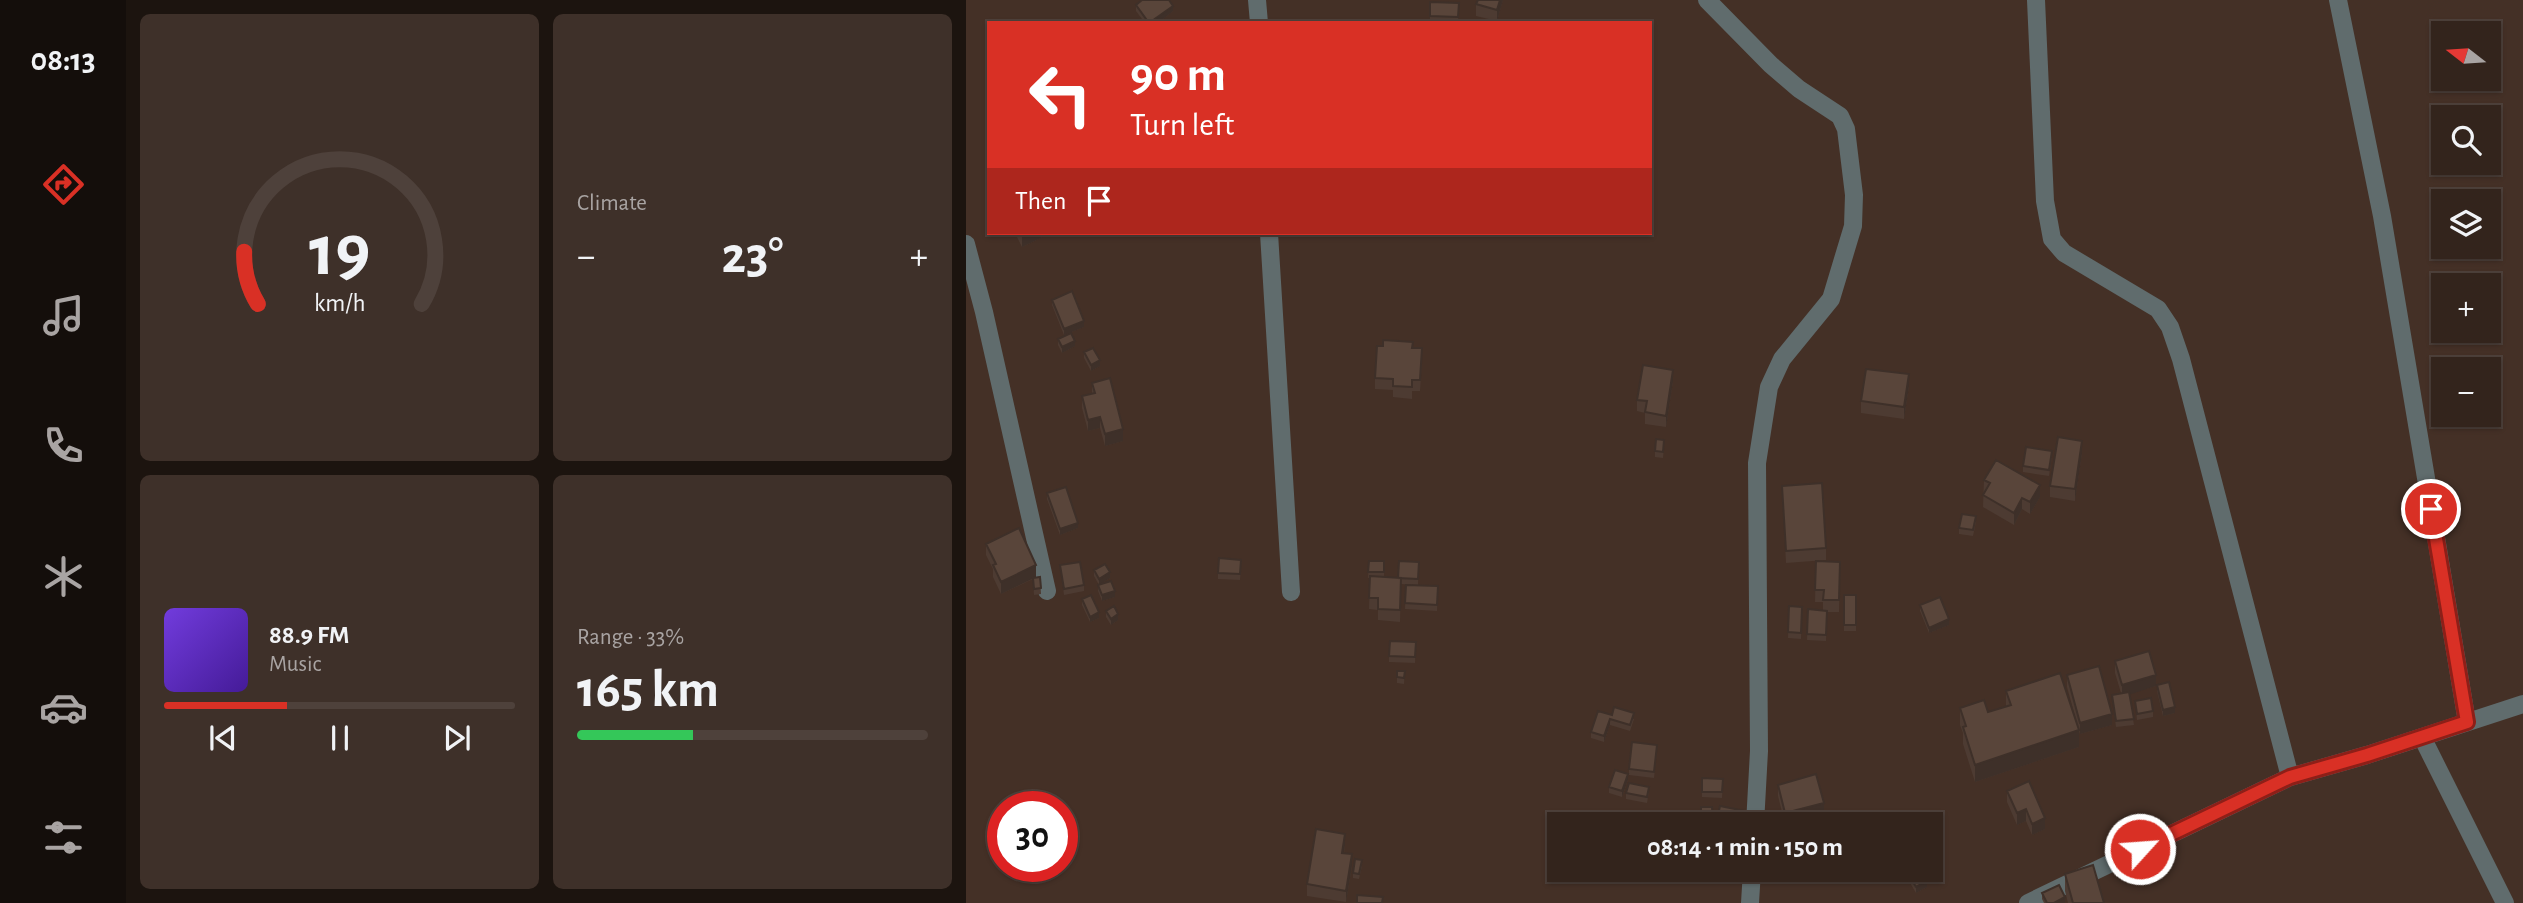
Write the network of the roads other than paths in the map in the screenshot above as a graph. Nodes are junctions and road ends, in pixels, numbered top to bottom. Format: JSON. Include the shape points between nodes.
{"nodes":[{"id":1,"x":1257,"y":0,"type":"edge"},
{"id":2,"x":1707,"y":0,"type":"edge"},
{"id":3,"x":2036,"y":0,"type":"edge"},
{"id":4,"x":2338,"y":0,"type":"edge"},
{"id":5,"x":1259,"y":21,"type":"edge"},
{"id":6,"x":1269,"y":235,"type":"edge"},
{"id":7,"x":966,"y":244,"type":"edge"},
{"id":8,"x":1047,"y":591,"type":"dead end"},
{"id":9,"x":1291,"y":592,"type":"dead end"},
{"id":10,"x":2523,"y":704,"type":"edge"},
{"id":11,"x":2467,"y":722,"type":"junction"},
{"id":12,"x":2422,"y":737,"type":"junction"},
{"id":13,"x":2290,"y":777,"type":"junction"},
{"id":14,"x":1756,"y":812,"type":"edge"},
{"id":15,"x":2090,"y":873,"type":"junction"},
{"id":16,"x":1751,"y":882,"type":"edge"},
{"id":17,"x":2097,"y":893,"type":"edge"},
{"id":18,"x":1750,"y":903,"type":"edge"},
{"id":19,"x":2028,"y":903,"type":"edge"},
{"id":20,"x":2505,"y":903,"type":"edge"}],
"edges":[{"from":1,"to":5,"type":"street"},
{"from":2,"to":14,"type":"street","via":[[1780,73],[1840,116],[1846,129],[1854,195],[1853,226],[1830,299],[1782,359],[1769,387],[1765,412],[1757,463]]},
{"from":3,"to":13,"type":"street","via":[[2045,201],[2052,239],[2064,253],[2158,309],[2170,327]]},
{"from":4,"to":11,"type":"street","via":[[2382,216]]},
{"from":6,"to":9,"type":"street"},
{"from":7,"to":8,"type":"street"},
{"from":10,"to":11,"type":"street"},
{"from":11,"to":12,"type":"street"},
{"from":12,"to":13,"type":"street"},
{"from":12,"to":20,"type":"street"},
{"from":13,"to":15,"type":"street"},
{"from":15,"to":17,"type":"street"},
{"from":15,"to":19,"type":"street"},
{"from":16,"to":18,"type":"street"}]}
